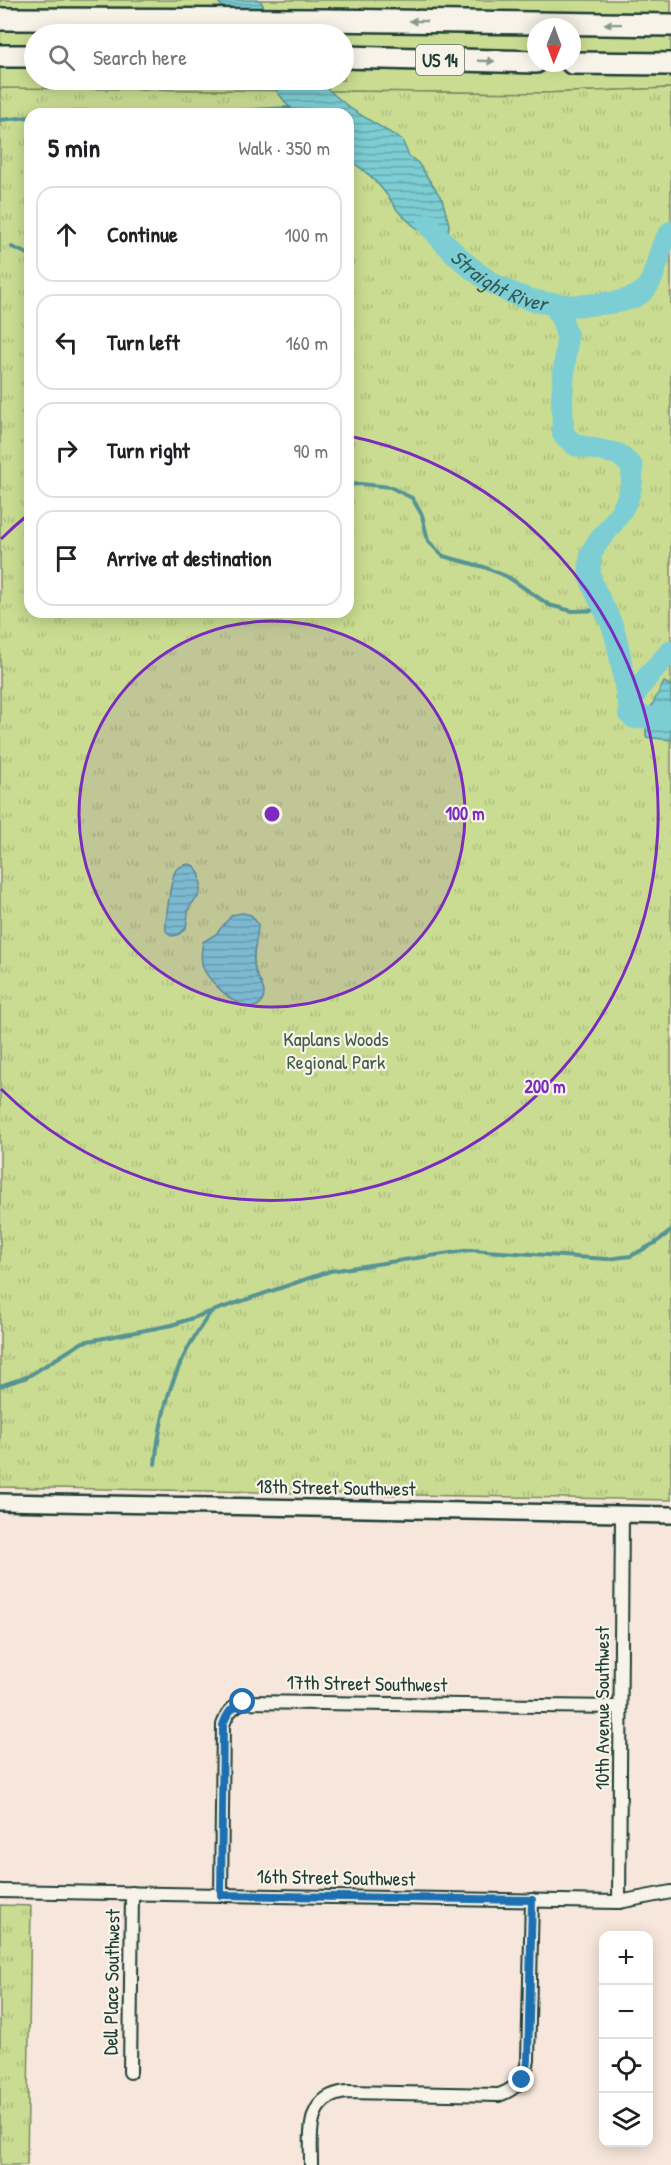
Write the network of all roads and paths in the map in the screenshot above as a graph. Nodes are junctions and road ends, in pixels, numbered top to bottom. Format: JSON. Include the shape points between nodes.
{"nodes":[{"id":1,"x":0,"y":19,"type":"edge"},
{"id":2,"x":671,"y":25,"type":"edge"},
{"id":3,"x":0,"y":56,"type":"edge"},
{"id":4,"x":24,"y":56,"type":"edge"},
{"id":5,"x":354,"y":57,"type":"edge"},
{"id":6,"x":527,"y":62,"type":"edge"},
{"id":7,"x":581,"y":63,"type":"edge"},
{"id":8,"x":671,"y":64,"type":"edge"},
{"id":9,"x":0,"y":1502,"type":"edge"},
{"id":10,"x":622,"y":1514,"type":"junction"},
{"id":11,"x":671,"y":1515,"type":"edge"},
{"id":12,"x":620,"y":1707,"type":"junction"},
{"id":13,"x":0,"y":1891,"type":"edge"},
{"id":14,"x":671,"y":1892,"type":"edge"},
{"id":15,"x":132,"y":1893,"type":"junction"},
{"id":16,"x":221,"y":1895,"type":"junction"},
{"id":17,"x":532,"y":1900,"type":"junction"},
{"id":18,"x":619,"y":1902,"type":"junction"},
{"id":19,"x":130,"y":2072,"type":"dead end"},
{"id":20,"x":311,"y":2165,"type":"edge"}],
"edges":[{"from":2,"to":1,"type":"highway","number":"US 14","one_way":true},
{"from":3,"to":4,"type":"highway"},
{"from":5,"to":6,"type":"highway","number":"US 14","one_way":true},
{"from":7,"to":8,"type":"highway"},
{"from":9,"to":10,"type":"street","name":"18th Street Southwest"},
{"from":10,"to":11,"type":"street","name":"18th Street Southwest"},
{"from":10,"to":12,"type":"street","name":"10th Avenue Southwest"},
{"from":12,"to":16,"type":"street","name":"17th Street Southwest","via":[[243,1702],[229,1712],[223,1725]]},
{"from":12,"to":18,"type":"street","name":"10th Avenue Southwest"},
{"from":13,"to":15,"type":"street","name":"16th Street Southwest"},
{"from":14,"to":18,"type":"street","name":"16th Street Southwest"},
{"from":15,"to":16,"type":"street","name":"16th Street Southwest"},
{"from":15,"to":19,"type":"street","name":"Dell Place Southwest"},
{"from":16,"to":17,"type":"street","name":"16th Street Southwest"},
{"from":17,"to":18,"type":"street","name":"16th Street Southwest"},
{"from":17,"to":20,"type":"street","via":[[528,2060],[522,2080],[498,2095],[346,2092],[329,2097],[311,2122]]}]}
